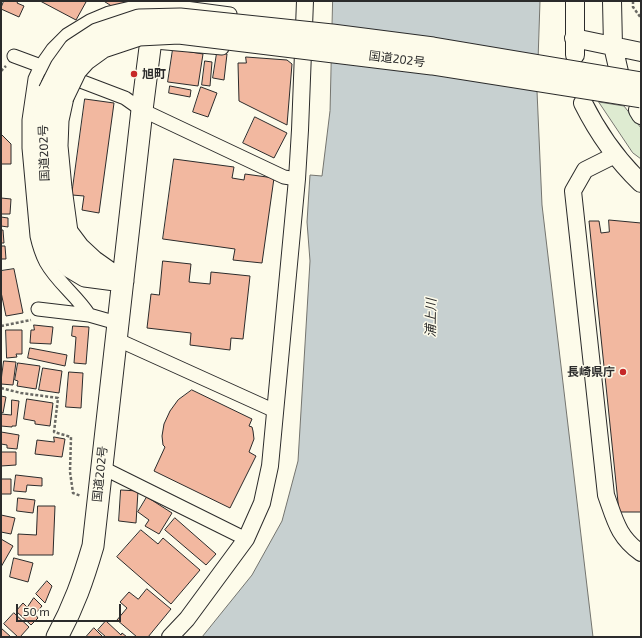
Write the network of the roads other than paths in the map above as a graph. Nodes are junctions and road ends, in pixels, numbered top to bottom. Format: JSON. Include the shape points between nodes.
{"nodes":[{"id":1,"x":305,"y":1,"type":"edge"},
{"id":2,"x":575,"y":1,"type":"edge"},
{"id":3,"x":156,"y":3,"type":"edge"},
{"id":4,"x":135,"y":4,"type":"edge"},
{"id":5,"x":620,"y":4,"type":"edge"},
{"id":6,"x":304,"y":24,"type":"junction"},
{"id":7,"x":151,"y":42,"type":"junction"},
{"id":8,"x":613,"y":46,"type":"junction"},
{"id":9,"x":641,"y":52,"type":"edge"},
{"id":10,"x":14,"y":56,"type":"dead end"},
{"id":11,"x":303,"y":56,"type":"junction"},
{"id":12,"x":41,"y":66,"type":"junction"},
{"id":13,"x":618,"y":72,"type":"dead end"},
{"id":14,"x":641,"y":82,"type":"edge"},
{"id":15,"x":56,"y":94,"type":"junction"},
{"id":16,"x":583,"y":103,"type":"dead end"},
{"id":17,"x":640,"y":108,"type":"edge"},
{"id":18,"x":142,"y":110,"type":"junction"},
{"id":19,"x":615,"y":155,"type":"junction"},
{"id":20,"x":297,"y":178,"type":"junction"},
{"id":21,"x":641,"y":183,"type":"edge"},
{"id":22,"x":122,"y":281,"type":"junction"},
{"id":23,"x":38,"y":309,"type":"dead end"},
{"id":24,"x":89,"y":315,"type":"junction"},
{"id":25,"x":116,"y":331,"type":"junction"},
{"id":26,"x":275,"y":410,"type":"junction"},
{"id":27,"x":101,"y":468,"type":"junction"},
{"id":28,"x":246,"y":539,"type":"junction"},
{"id":29,"x":641,"y":553,"type":"edge"},
{"id":30,"x":57,"y":637,"type":"edge"},
{"id":31,"x":170,"y":637,"type":"edge"}],
"edges":[{"from":1,"to":6,"type":"street"},
{"from":2,"to":8,"type":"main road","via":[[574,47]]},
{"from":3,"to":4,"type":"street"},
{"from":3,"to":6,"type":"street"},
{"from":3,"to":7,"type":"highway","name":"国道202号"},
{"from":4,"to":12,"type":"street","via":[[90,20],[67,34]]},
{"from":5,"to":8,"type":"main road"},
{"from":6,"to":11,"type":"street"},
{"from":7,"to":11,"type":"street"},
{"from":7,"to":18,"type":"highway","name":"国道202号"},
{"from":8,"to":9,"type":"main road"},
{"from":8,"to":13,"type":"main road"},
{"from":10,"to":12,"type":"street"},
{"from":11,"to":20,"type":"street"},
{"from":12,"to":18,"type":"street","via":[[124,98]]},
{"from":12,"to":24,"type":"street","via":[[35,79],[30,120],[30,154],[37,236],[46,263]]},
{"from":14,"to":15,"type":"highway","name":"国道202号","bridge":true,"via":[[332,34],[180,19],[139,20],[97,34],[74,49],[61,67]]},
{"from":15,"to":17,"type":"highway","name":"国道202号","bridge":true,"via":[[85,60],[103,47],[139,35],[179,33],[432,64]]},
{"from":15,"to":22,"type":"highway","name":"国道202号","via":[[42,126],[45,190],[52,236],[60,256],[70,266],[86,276]]},
{"from":16,"to":19,"type":"main road","via":[[591,120]]},
{"from":18,"to":20,"type":"street","via":[[284,177]]},
{"from":18,"to":22,"type":"highway","name":"国道202号"},
{"from":19,"to":21,"type":"main road"},
{"from":19,"to":29,"type":"street","via":[[585,170],[573,191],[606,495],[618,528],[630,545]]},
{"from":20,"to":26,"type":"street"},
{"from":22,"to":25,"type":"highway","name":"国道202号"},
{"from":23,"to":24,"type":"street"},
{"from":24,"to":25,"type":"street"},
{"from":25,"to":26,"type":"street"},
{"from":25,"to":27,"type":"highway","name":"国道202号"},
{"from":26,"to":28,"type":"street","via":[[270,466],[262,503]]},
{"from":27,"to":28,"type":"street"},
{"from":27,"to":30,"type":"highway","name":"国道202号","via":[[93,546],[70,614]]},
{"from":28,"to":31,"type":"street","via":[[187,619]]}]}
